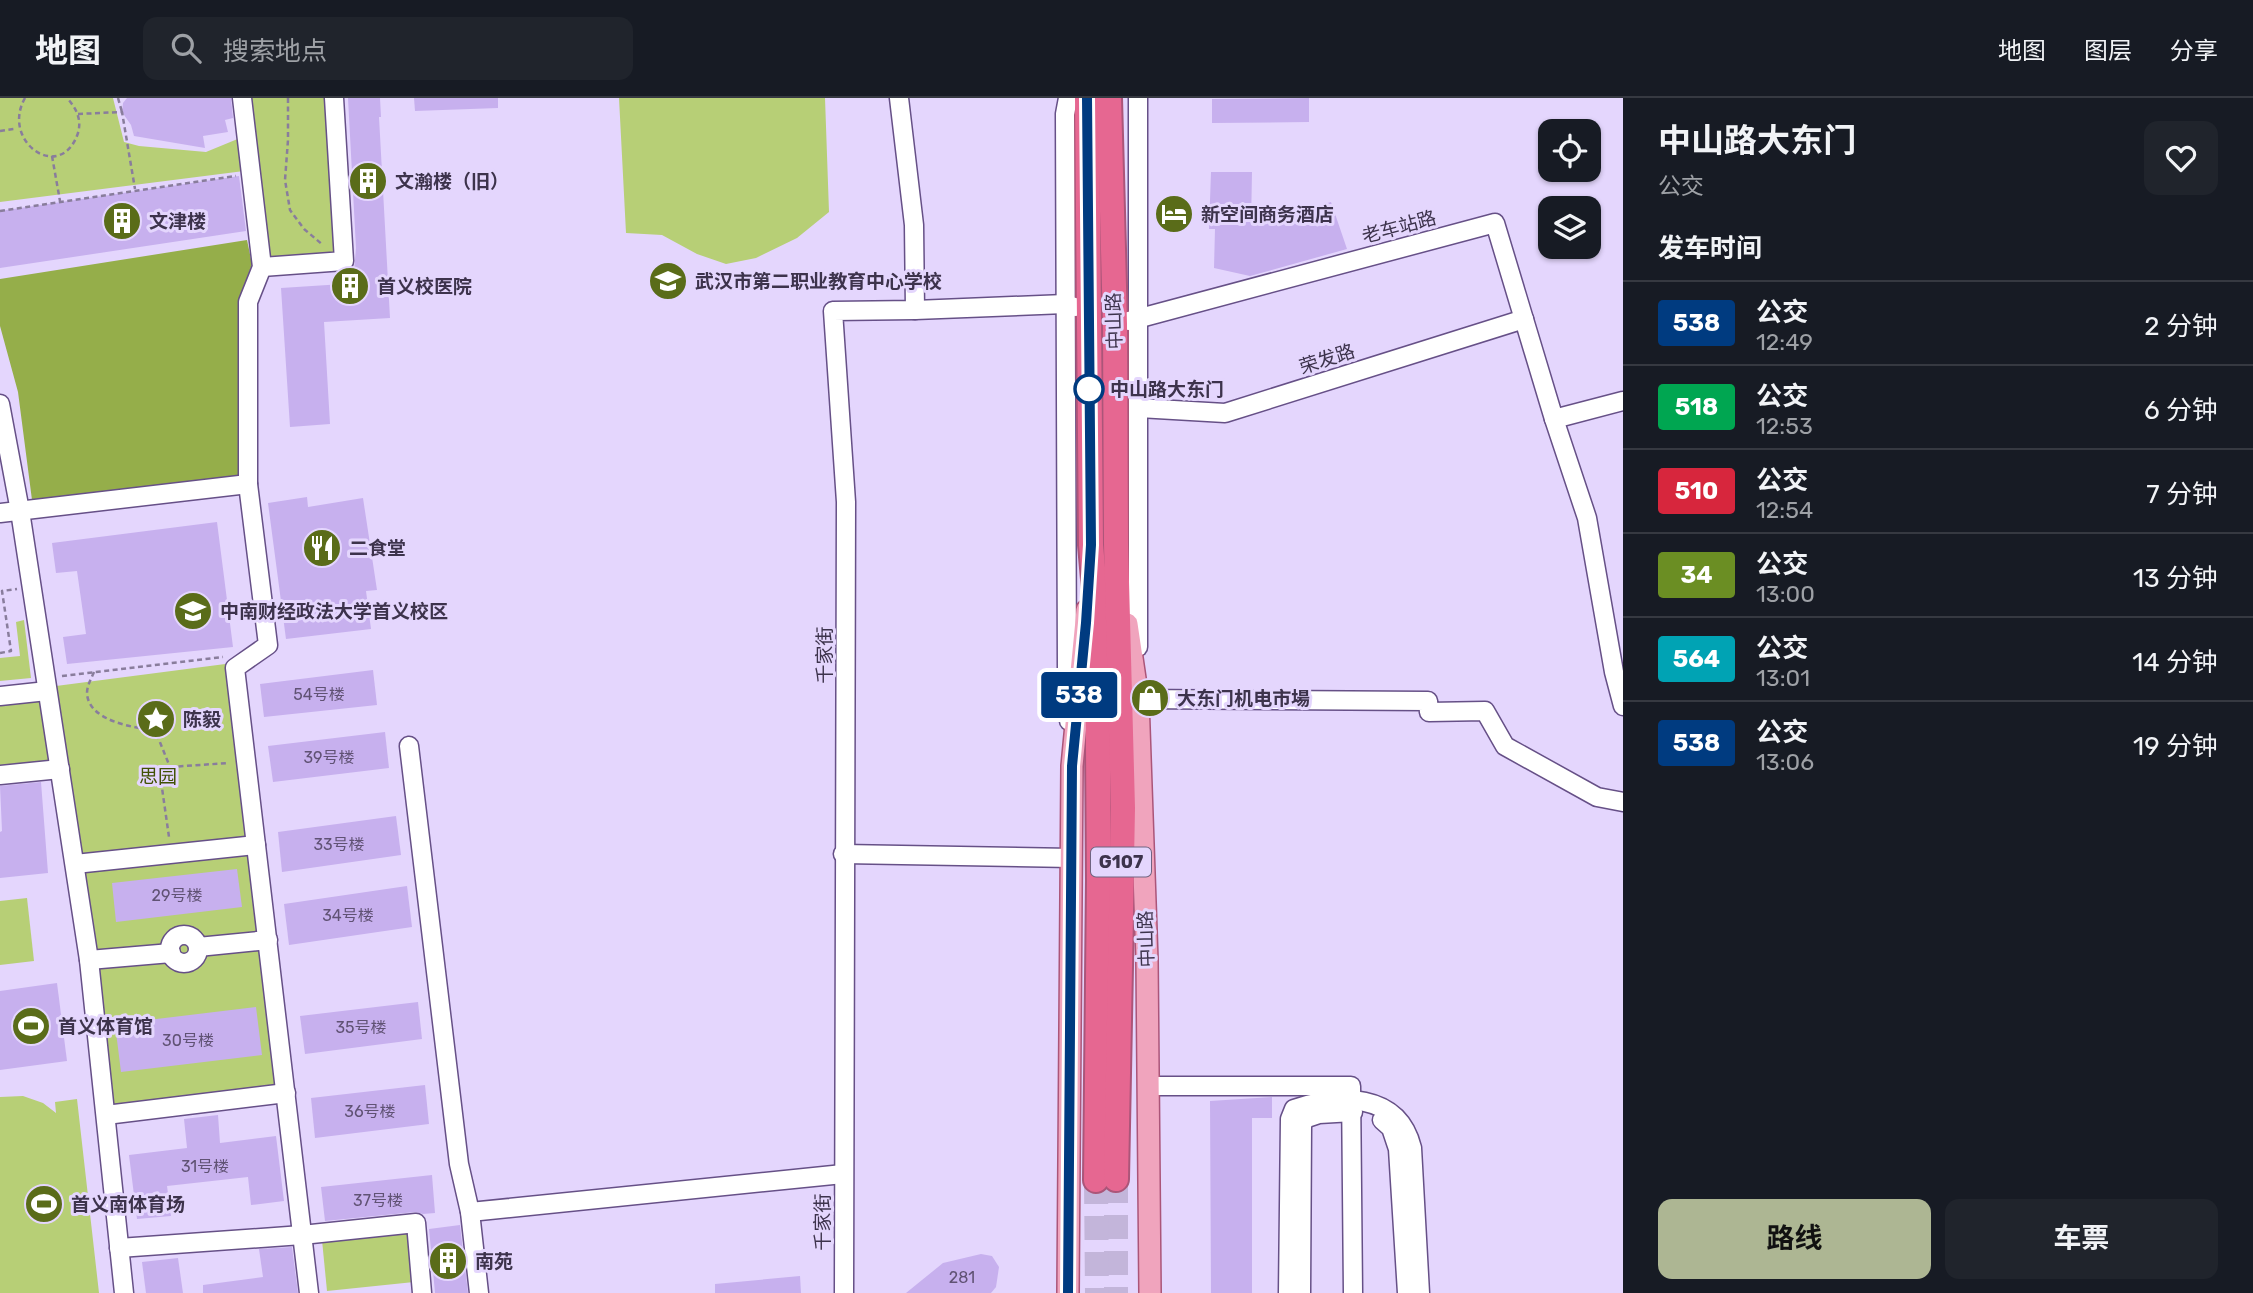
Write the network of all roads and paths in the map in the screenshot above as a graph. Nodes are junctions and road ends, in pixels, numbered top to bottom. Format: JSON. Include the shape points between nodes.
{"nodes":[{"id":1,"x":25,"y":98,"type":"edge"},
{"id":2,"x":67,"y":98,"type":"edge"},
{"id":3,"x":118,"y":98,"type":"edge"},
{"id":4,"x":242,"y":98,"type":"edge"},
{"id":5,"x":288,"y":98,"type":"edge"},
{"id":6,"x":334,"y":98,"type":"edge"},
{"id":7,"x":899,"y":98,"type":"edge"},
{"id":8,"x":1068,"y":98,"type":"edge"},
{"id":9,"x":1087,"y":98,"type":"edge"},
{"id":10,"x":1110,"y":98,"type":"edge"},
{"id":11,"x":1138,"y":98,"type":"edge"},
{"id":12,"x":122,"y":111,"type":"junction"},
{"id":13,"x":14,"y":114,"type":"dead end"},
{"id":14,"x":78,"y":114,"type":"junction"},
{"id":15,"x":0,"y":131,"type":"edge"},
{"id":16,"x":15,"y":136,"type":"dead end"},
{"id":17,"x":30,"y":153,"type":"dead end"},
{"id":18,"x":52,"y":156,"type":"junction"},
{"id":19,"x":253,"y":187,"type":"junction"},
{"id":20,"x":135,"y":191,"type":"junction"},
{"id":21,"x":61,"y":202,"type":"junction"},
{"id":22,"x":0,"y":211,"type":"edge"},
{"id":23,"x":340,"y":261,"type":"junction"},
{"id":24,"x":262,"y":267,"type":"junction"},
{"id":25,"x":1077,"y":307,"type":"junction"},
{"id":26,"x":915,"y":310,"type":"junction"},
{"id":27,"x":1524,"y":318,"type":"junction"},
{"id":28,"x":1127,"y":321,"type":"junction"},
{"id":29,"x":1623,"y":401,"type":"edge"},
{"id":30,"x":0,"y":404,"type":"edge"},
{"id":31,"x":1139,"y":408,"type":"junction"},
{"id":32,"x":1554,"y":419,"type":"junction"},
{"id":33,"x":248,"y":484,"type":"junction"},
{"id":34,"x":20,"y":511,"type":"junction"},
{"id":35,"x":0,"y":513,"type":"edge"},
{"id":36,"x":1116,"y":544,"type":"junction"},
{"id":37,"x":1091,"y":545,"type":"junction"},
{"id":38,"x":32,"y":587,"type":"junction"},
{"id":39,"x":0,"y":653,"type":"edge"},
{"id":40,"x":256,"y":653,"type":"junction"},
{"id":41,"x":94,"y":672,"type":"junction"},
{"id":42,"x":46,"y":684,"type":"junction"},
{"id":43,"x":0,"y":696,"type":"edge"},
{"id":44,"x":1138,"y":699,"type":"junction"},
{"id":45,"x":1623,"y":706,"type":"edge"},
{"id":46,"x":409,"y":746,"type":"dead end"},
{"id":47,"x":246,"y":761,"type":"junction"},
{"id":48,"x":1072,"y":766,"type":"junction"},
{"id":49,"x":170,"y":767,"type":"junction"},
{"id":50,"x":60,"y":769,"type":"junction"},
{"id":51,"x":0,"y":775,"type":"edge"},
{"id":52,"x":1623,"y":802,"type":"edge"},
{"id":53,"x":256,"y":845,"type":"junction"},
{"id":54,"x":172,"y":854,"type":"junction"},
{"id":55,"x":844,"y":854,"type":"junction"},
{"id":56,"x":1072,"y":858,"type":"junction"},
{"id":57,"x":75,"y":864,"type":"junction"},
{"id":58,"x":268,"y":940,"type":"junction"},
{"id":59,"x":89,"y":960,"type":"junction"},
{"id":60,"x":1148,"y":1086,"type":"junction"},
{"id":61,"x":286,"y":1093,"type":"junction"},
{"id":62,"x":1351,"y":1107,"type":"junction"},
{"id":63,"x":106,"y":1115,"type":"junction"},
{"id":64,"x":843,"y":1174,"type":"junction"},
{"id":65,"x":470,"y":1212,"type":"junction"},
{"id":66,"x":302,"y":1235,"type":"junction"},
{"id":67,"x":119,"y":1248,"type":"junction"},
{"id":68,"x":1415,"y":1291,"type":"edge"},
{"id":69,"x":124,"y":1293,"type":"edge"},
{"id":70,"x":309,"y":1293,"type":"edge"},
{"id":71,"x":422,"y":1293,"type":"edge"},
{"id":72,"x":479,"y":1293,"type":"edge"},
{"id":73,"x":844,"y":1293,"type":"edge"},
{"id":74,"x":1068,"y":1293,"type":"edge"},
{"id":75,"x":1150,"y":1293,"type":"edge"},
{"id":76,"x":1288,"y":1293,"type":"edge"},
{"id":77,"x":1301,"y":1293,"type":"edge"},
{"id":78,"x":1353,"y":1293,"type":"edge"}],
"edges":[{"from":1,"to":13,"type":"path"},
{"from":2,"to":14,"type":"path"},
{"from":3,"to":12,"type":"path"},
{"from":4,"to":19,"type":"street"},
{"from":5,"to":23,"type":"path","via":[[285,180],[290,210]]},
{"from":6,"to":23,"type":"street","via":[[344,261]]},
{"from":7,"to":26,"type":"street","via":[[914,225]]},
{"from":8,"to":25,"type":"street","via":[[1065,114]]},
{"from":9,"to":25,"type":"highway","name":"中山路","number":"G107"},
{"from":10,"to":28,"type":"highway","name":"中山路","number":"G107"},
{"from":11,"to":28,"type":"street"},
{"from":12,"to":14,"type":"path"},
{"from":12,"to":20,"type":"path"},
{"from":14,"to":18,"type":"path","via":[[77,136]]},
{"from":15,"to":16,"type":"path","via":[[13,127]]},
{"from":17,"to":18,"type":"path"},
{"from":18,"to":21,"type":"path"},
{"from":19,"to":20,"type":"path","via":[[239,176]]},
{"from":19,"to":24,"type":"street"},
{"from":20,"to":21,"type":"path"},
{"from":21,"to":22,"type":"path"},
{"from":23,"to":24,"type":"street"},
{"from":24,"to":33,"type":"street","via":[[248,302]]},
{"from":25,"to":26,"type":"street"},
{"from":25,"to":37,"type":"highway","name":"中山路","number":"G107"},
{"from":25,"to":48,"type":"street","via":[[1067,673]]},
{"from":26,"to":55,"type":"street","name":"千家街","via":[[833,311],[846,502]]},
{"from":27,"to":28,"type":"street","name":"老车站路","via":[[1495,223]]},
{"from":27,"to":31,"type":"street","name":"荣发路","via":[[1226,413]]},
{"from":27,"to":32,"type":"street","name":"老车站路"},
{"from":28,"to":31,"type":"street"},
{"from":28,"to":36,"type":"highway","name":"中山路","number":"G107"},
{"from":29,"to":32,"type":"street"},
{"from":30,"to":34,"type":"street"},
{"from":31,"to":44,"type":"street"},
{"from":32,"to":45,"type":"street","name":"老车站路","via":[[1587,518]]},
{"from":33,"to":34,"type":"street"},
{"from":33,"to":40,"type":"street","via":[[268,645]]},
{"from":34,"to":35,"type":"street"},
{"from":34,"to":38,"type":"street"},
{"from":36,"to":37,"type":"highway","name":"中山路","number":"G107","via":[[1123,808],[1106,1179],[1097,613]]},
{"from":36,"to":44,"type":"main road","name":"中山路"},
{"from":37,"to":48,"type":"main road","name":"中山路"},
{"from":38,"to":39,"type":"path","via":[[2,591],[11,651]]},
{"from":38,"to":42,"type":"street"},
{"from":40,"to":41,"type":"path"},
{"from":40,"to":47,"type":"street","via":[[235,668]]},
{"from":41,"to":42,"type":"path"},
{"from":41,"to":49,"type":"path","via":[[88,701],[99,715],[155,730]]},
{"from":42,"to":43,"type":"street"},
{"from":42,"to":50,"type":"street"},
{"from":44,"to":52,"type":"street","via":[[1428,701],[1429,712],[1485,711],[1505,746],[1597,797]]},
{"from":44,"to":60,"type":"main road","name":"中山路"},
{"from":46,"to":65,"type":"street","via":[[459,1164]]},
{"from":47,"to":49,"type":"path"},
{"from":47,"to":53,"type":"street"},
{"from":48,"to":56,"type":"main road","name":"中山路"},
{"from":49,"to":54,"type":"path","via":[[162,788]]},
{"from":50,"to":51,"type":"street"},
{"from":50,"to":57,"type":"street"},
{"from":53,"to":54,"type":"street"},
{"from":53,"to":58,"type":"street"},
{"from":54,"to":57,"type":"street"},
{"from":55,"to":56,"type":"street"},
{"from":55,"to":64,"type":"street","name":"千家街"},
{"from":56,"to":74,"type":"main road","name":"中山路"},
{"from":57,"to":59,"type":"street"},
{"from":58,"to":59,"type":"street","via":[[198,947],[187,962],[176,960],[171,953]]},
{"from":58,"to":61,"type":"street"},
{"from":59,"to":63,"type":"street"},
{"from":60,"to":62,"type":"street","via":[[1351,1086]]},
{"from":60,"to":75,"type":"main road","name":"中山路"},
{"from":61,"to":63,"type":"street"},
{"from":61,"to":66,"type":"street"},
{"from":62,"to":68,"type":"street","via":[[1363,1101],[1386,1108],[1410,1138]]},
{"from":62,"to":76,"type":"street","via":[[1328,1101],[1309,1104],[1294,1110],[1290,1119]]},
{"from":62,"to":77,"type":"street","via":[[1312,1115],[1302,1126]]},
{"from":62,"to":78,"type":"street"},
{"from":63,"to":67,"type":"street"},
{"from":64,"to":65,"type":"street"},
{"from":64,"to":73,"type":"street","name":"千家街"},
{"from":65,"to":72,"type":"street"},
{"from":66,"to":67,"type":"street"},
{"from":66,"to":70,"type":"street"},
{"from":66,"to":71,"type":"street","via":[[416,1223]]},
{"from":67,"to":69,"type":"street"}]}
